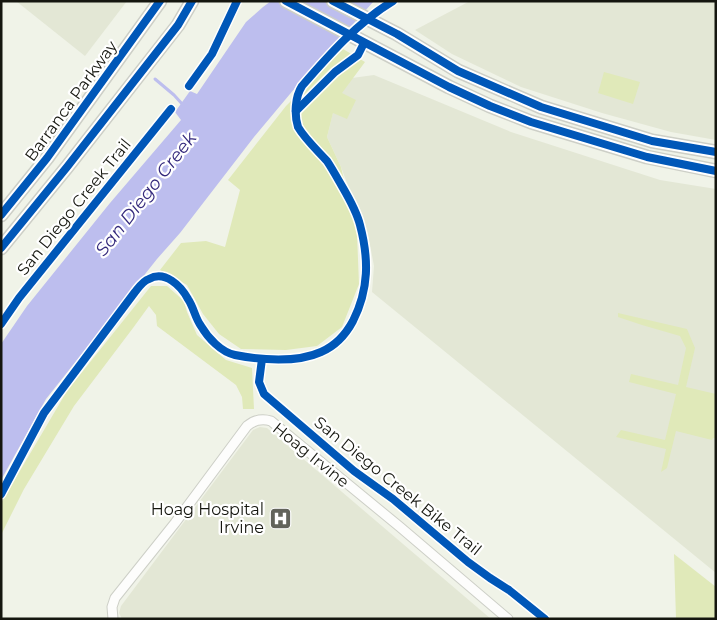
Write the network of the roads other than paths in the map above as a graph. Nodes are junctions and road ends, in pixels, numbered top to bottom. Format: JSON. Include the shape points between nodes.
{"nodes":[{"id":1,"x":160,"y":1,"type":"edge"},
{"id":2,"x":192,"y":1,"type":"edge"},
{"id":3,"x":286,"y":1,"type":"edge"},
{"id":4,"x":333,"y":1,"type":"edge"},
{"id":5,"x":716,"y":152,"type":"edge"},
{"id":6,"x":716,"y":171,"type":"edge"},
{"id":7,"x":1,"y":215,"type":"edge"},
{"id":8,"x":1,"y":248,"type":"edge"},
{"id":9,"x":113,"y":619,"type":"edge"},
{"id":10,"x":508,"y":619,"type":"edge"}],
"edges":[{"from":1,"to":7,"type":"main road","name":"Barranca Parkway","via":[[48,158]]},
{"from":2,"to":8,"type":"main road","via":[[178,25]]},
{"from":3,"to":6,"type":"main road","via":[[490,106],[531,122],[647,157]]},
{"from":4,"to":5,"type":"main road","via":[[458,71],[541,107],[652,141]]},
{"from":9,"to":10,"type":"street","name":"Hoag Irvine","via":[[115,598],[247,426],[264,419],[271,421]]}]}
